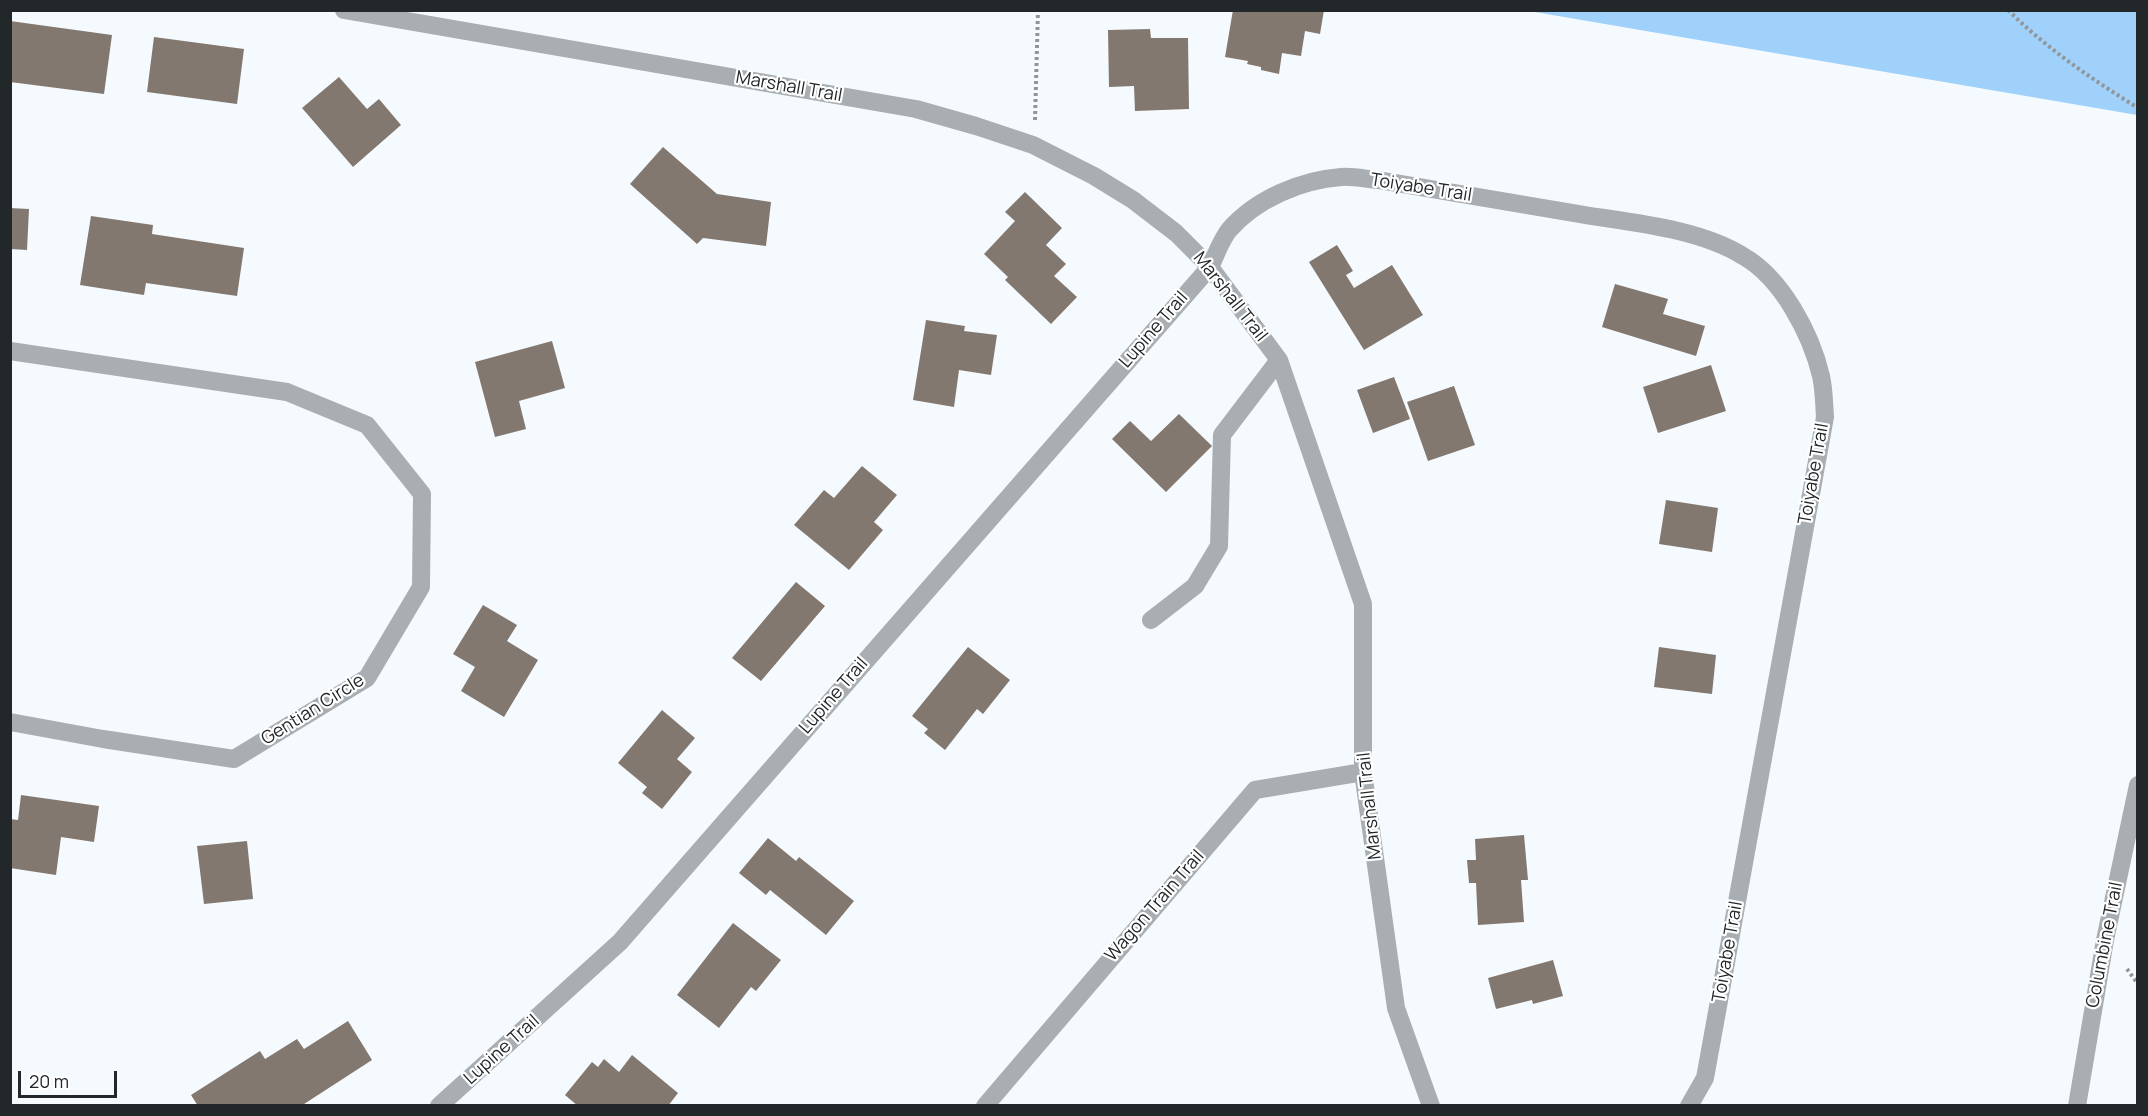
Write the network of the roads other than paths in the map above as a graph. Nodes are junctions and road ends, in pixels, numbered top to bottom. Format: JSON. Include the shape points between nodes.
{"nodes":[{"id":1,"x":344,"y":10,"type":"edge"},
{"id":2,"x":1210,"y":267,"type":"junction"},
{"id":3,"x":10,"y":351,"type":"edge"},
{"id":4,"x":1279,"y":360,"type":"junction"},
{"id":5,"x":1151,"y":620,"type":"dead end"},
{"id":6,"x":10,"y":722,"type":"edge"},
{"id":7,"x":1363,"y":772,"type":"junction"},
{"id":8,"x":2138,"y":785,"type":"edge"},
{"id":9,"x":999,"y":1098,"type":"edge"},
{"id":10,"x":439,"y":1106,"type":"edge"},
{"id":11,"x":985,"y":1106,"type":"edge"},
{"id":12,"x":1431,"y":1106,"type":"edge"},
{"id":13,"x":1689,"y":1106,"type":"edge"},
{"id":14,"x":2077,"y":1106,"type":"edge"}],
"edges":[{"from":1,"to":2,"type":"street","name":"Marshall Trail","via":[[916,109],[976,126],[1033,145],[1094,176],[1176,233]]},
{"from":2,"to":4,"type":"street","name":"Marshall Trail"},
{"from":2,"to":10,"type":"street","name":"Lupine Trail","via":[[620,942]]},
{"from":2,"to":13,"type":"street","name":"Toiyabe Trail","via":[[1227,232],[1246,213],[1308,183],[1342,177],[1617,220],[1708,241],[1744,256],[1767,276],[1791,306],[1814,351],[1822,378],[1825,417],[1705,1078]]},
{"from":3,"to":6,"type":"street","name":"Gentian Circle","via":[[287,392],[367,425],[422,495],[421,587],[367,678],[234,759]]},
{"from":4,"to":5,"type":"street","via":[[1222,435],[1219,546],[1195,586]]},
{"from":4,"to":7,"type":"street","name":"Marshall Trail","via":[[1363,604]]},
{"from":7,"to":9,"type":"street","name":"Wagon Train Trail","via":[[1255,790]]},
{"from":7,"to":12,"type":"street","name":"Marshall Trail","via":[[1396,1008]]},
{"from":8,"to":14,"type":"street","name":"Columbine Trail","via":[[2105,940]]},
{"from":9,"to":11,"type":"street","name":"Wagon Train Trail"}]}
